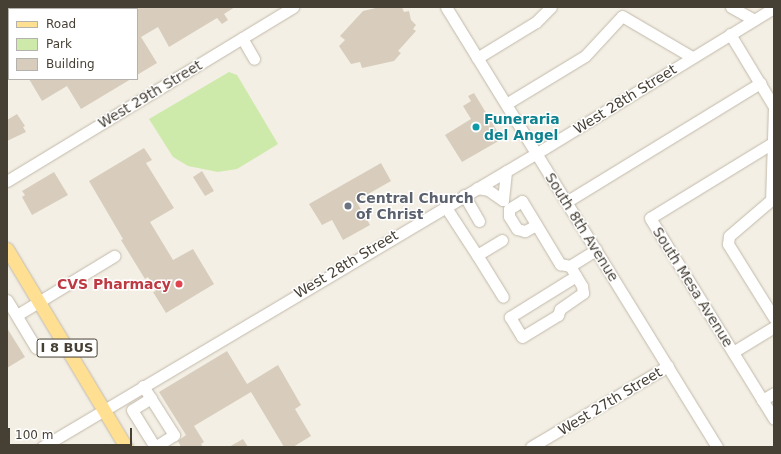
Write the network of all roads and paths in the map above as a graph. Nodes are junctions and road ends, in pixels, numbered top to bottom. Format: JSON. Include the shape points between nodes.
{"nodes":[{"id":1,"x":293,"y":7,"type":"edge"},
{"id":2,"x":446,"y":7,"type":"edge"},
{"id":3,"x":551,"y":7,"type":"edge"},
{"id":4,"x":731,"y":7,"type":"edge"},
{"id":5,"x":774,"y":8,"type":"edge"},
{"id":6,"x":754,"y":20,"type":"junction"},
{"id":7,"x":730,"y":34,"type":"junction"},
{"id":8,"x":242,"y":38,"type":"junction"},
{"id":9,"x":692,"y":57,"type":"junction"},
{"id":10,"x":478,"y":58,"type":"junction"},
{"id":11,"x":254,"y":59,"type":"dead end"},
{"id":12,"x":760,"y":83,"type":"junction"},
{"id":13,"x":506,"y":104,"type":"junction"},
{"id":14,"x":773,"y":142,"type":"edge"},
{"id":15,"x":536,"y":153,"type":"junction"},
{"id":16,"x":506,"y":171,"type":"junction"},
{"id":17,"x":7,"y":180,"type":"edge"},
{"id":18,"x":477,"y":188,"type":"junction"},
{"id":19,"x":464,"y":195,"type":"junction"},
{"id":20,"x":566,"y":202,"type":"junction"},
{"id":21,"x":506,"y":204,"type":"junction"},
{"id":22,"x":445,"y":206,"type":"junction"},
{"id":23,"x":479,"y":221,"type":"dead end"},
{"id":24,"x":536,"y":225,"type":"junction"},
{"id":25,"x":502,"y":240,"type":"dead end"},
{"id":26,"x":7,"y":249,"type":"edge"},
{"id":27,"x":596,"y":250,"type":"junction"},
{"id":28,"x":477,"y":254,"type":"junction"},
{"id":29,"x":114,"y":256,"type":"dead end"},
{"id":30,"x":570,"y":266,"type":"junction"},
{"id":31,"x":576,"y":276,"type":"junction"},
{"id":32,"x":503,"y":297,"type":"dead end"},
{"id":33,"x":7,"y":300,"type":"edge"},
{"id":34,"x":39,"y":302,"type":"junction"},
{"id":35,"x":17,"y":315,"type":"junction"},
{"id":36,"x":774,"y":318,"type":"edge"},
{"id":37,"x":774,"y":327,"type":"edge"},
{"id":38,"x":36,"y":348,"type":"dead end"},
{"id":39,"x":733,"y":352,"type":"junction"},
{"id":40,"x":668,"y":366,"type":"junction"},
{"id":41,"x":143,"y":386,"type":"junction"},
{"id":42,"x":774,"y":393,"type":"edge"},
{"id":43,"x":151,"y":398,"type":"junction"},
{"id":44,"x":762,"y":400,"type":"junction"},
{"id":45,"x":104,"y":410,"type":"junction"},
{"id":46,"x":774,"y":420,"type":"edge"},
{"id":47,"x":42,"y":447,"type":"edge"},
{"id":48,"x":126,"y":447,"type":"edge"},
{"id":49,"x":155,"y":447,"type":"edge"},
{"id":50,"x":531,"y":447,"type":"edge"},
{"id":51,"x":717,"y":447,"type":"edge"}],
"edges":[{"from":1,"to":8,"type":"street","name":"West 29th Street"},
{"from":2,"to":10,"type":"street","name":"South 8th Avenue"},
{"from":3,"to":10,"type":"street","via":[[536,22]]},
{"from":4,"to":6,"type":"street"},
{"from":5,"to":6,"type":"street","name":"West 28th Street"},
{"from":6,"to":7,"type":"street","name":"West 28th Street"},
{"from":7,"to":9,"type":"street","name":"West 28th Street"},
{"from":7,"to":12,"type":"street"},
{"from":8,"to":11,"type":"street"},
{"from":8,"to":17,"type":"street","name":"West 29th Street"},
{"from":9,"to":13,"type":"street","via":[[622,16],[585,56]]},
{"from":9,"to":15,"type":"street","name":"West 28th Street"},
{"from":10,"to":13,"type":"street","name":"South 8th Avenue"},
{"from":12,"to":14,"type":"street","via":[[774,107]]},
{"from":12,"to":20,"type":"street"},
{"from":13,"to":15,"type":"street","name":"South 8th Avenue"},
{"from":14,"to":36,"type":"street","via":[[772,200],[729,236],[728,244]]},
{"from":14,"to":39,"type":"street","name":"South Mesa Avenue","via":[[650,218]]},
{"from":15,"to":16,"type":"street","name":"West 28th Street"},
{"from":15,"to":20,"type":"street","name":"South 8th Avenue"},
{"from":16,"to":18,"type":"street","name":"West 28th Street"},
{"from":16,"to":21,"type":"street"},
{"from":18,"to":19,"type":"street","name":"West 28th Street"},
{"from":18,"to":21,"type":"street","via":[[488,190]]},
{"from":19,"to":22,"type":"street","name":"West 28th Street"},
{"from":19,"to":23,"type":"street"},
{"from":20,"to":27,"type":"street","name":"South 8th Avenue"},
{"from":21,"to":24,"type":"street","via":[[522,201]]},
{"from":21,"to":24,"type":"street","via":[[516,230],[525,231]]},
{"from":22,"to":28,"type":"street"},
{"from":22,"to":41,"type":"street","name":"West 28th Street"},
{"from":24,"to":30,"type":"street","via":[[560,264]]},
{"from":25,"to":28,"type":"street"},
{"from":26,"to":34,"type":"main road","number":"I 8 BUS"},
{"from":27,"to":30,"type":"street"},
{"from":27,"to":40,"type":"street","name":"South 8th Avenue"},
{"from":28,"to":32,"type":"street"},
{"from":29,"to":34,"type":"street"},
{"from":30,"to":31,"type":"street"},
{"from":31,"to":31,"type":"street","via":[[583,293],[560,309],[558,315],[522,337],[510,317]]},
{"from":33,"to":35,"type":"street"},
{"from":34,"to":35,"type":"street"},
{"from":34,"to":45,"type":"main road","number":"I 8 BUS"},
{"from":35,"to":38,"type":"street"},
{"from":37,"to":39,"type":"street"},
{"from":39,"to":44,"type":"street","name":"South Mesa Avenue"},
{"from":40,"to":50,"type":"street","name":"West 27th Street"},
{"from":40,"to":51,"type":"street","name":"South 8th Avenue"},
{"from":41,"to":43,"type":"street"},
{"from":41,"to":45,"type":"street","name":"West 28th Street"},
{"from":42,"to":44,"type":"street"},
{"from":43,"to":49,"type":"street","via":[[132,410]]},
{"from":43,"to":49,"type":"street","via":[[174,436]]},
{"from":44,"to":46,"type":"street","name":"South Mesa Avenue"},
{"from":45,"to":47,"type":"street","name":"West 28th Street"},
{"from":45,"to":48,"type":"main road","number":"I 8 BUS"}]}
